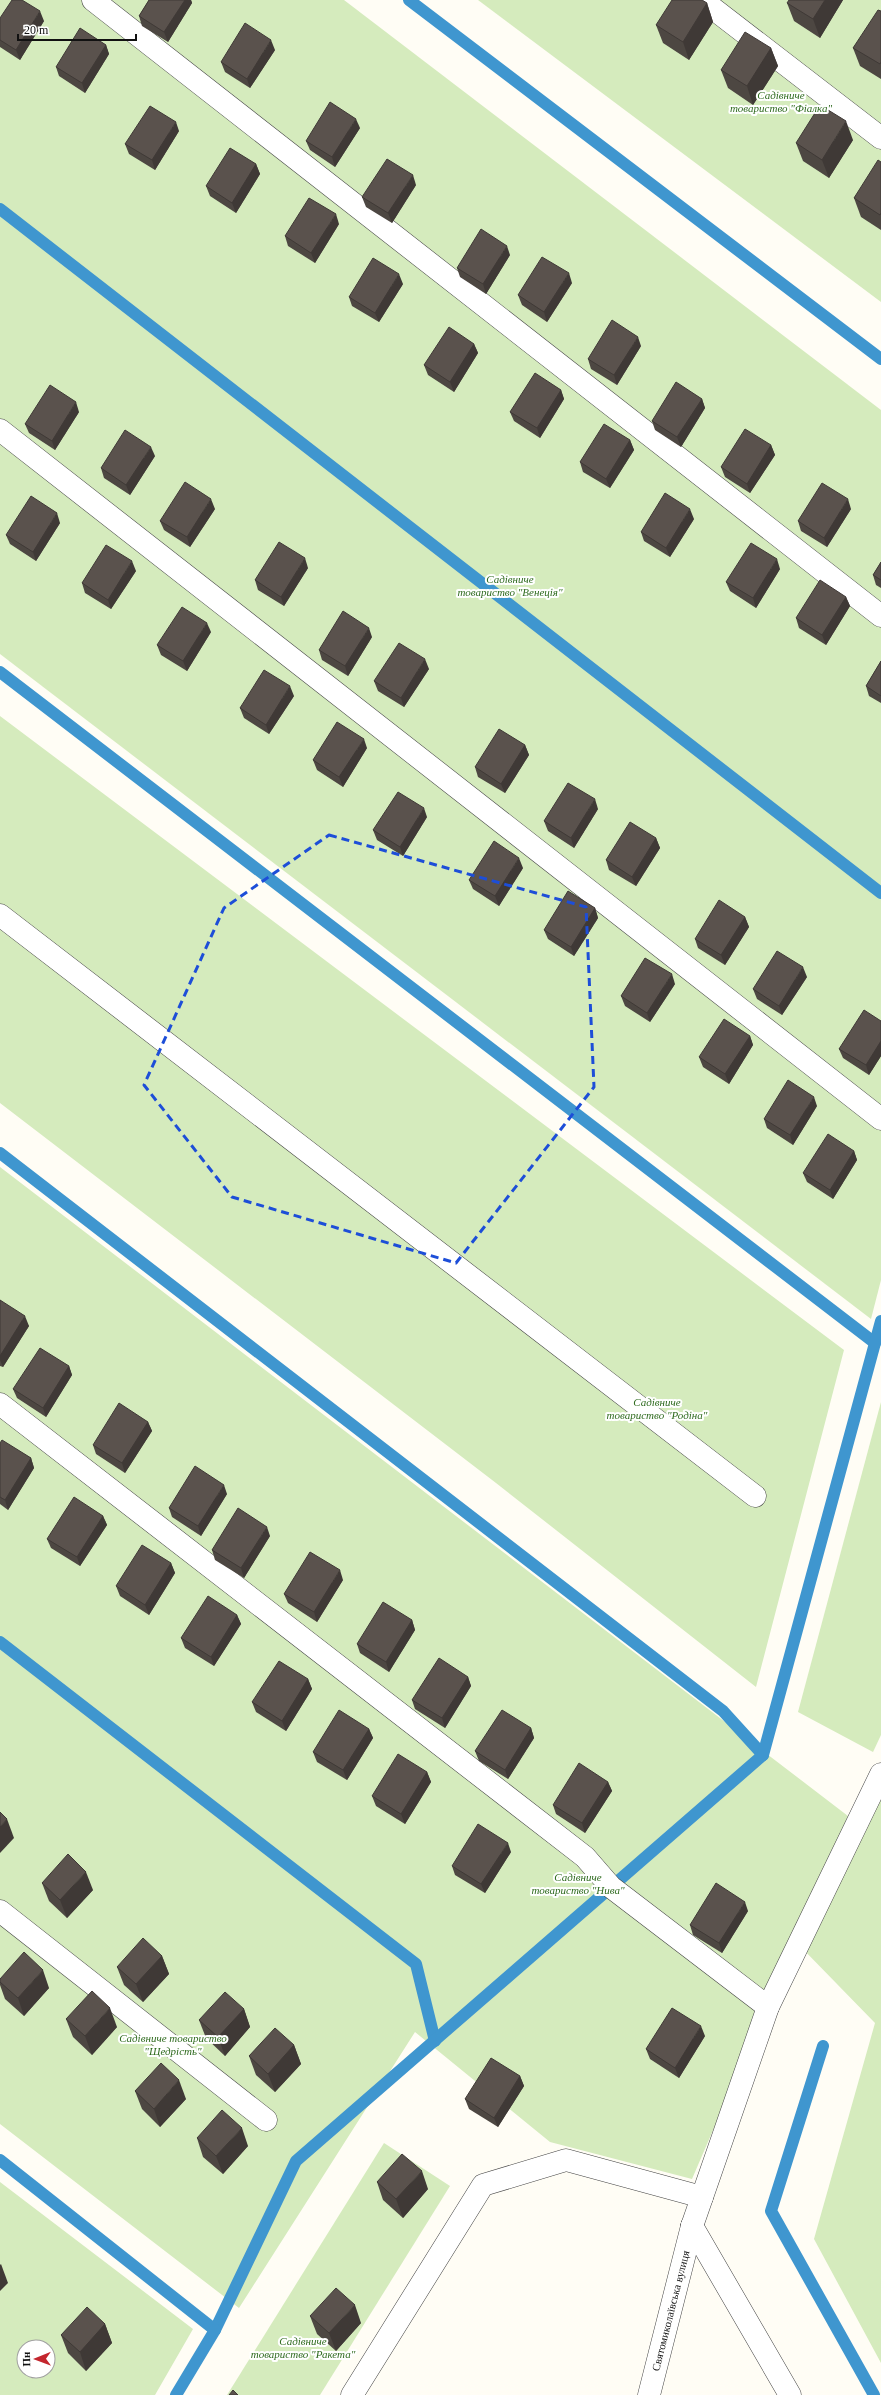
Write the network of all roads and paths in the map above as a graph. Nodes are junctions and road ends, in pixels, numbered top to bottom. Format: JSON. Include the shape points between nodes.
{"nodes":[{"id":1,"x":93,"y":0,"type":"edge"},
{"id":2,"x":702,"y":0,"type":"edge"},
{"id":3,"x":881,"y":138,"type":"edge"},
{"id":4,"x":0,"y":430,"type":"edge"},
{"id":5,"x":881,"y":616,"type":"edge"},
{"id":6,"x":0,"y":915,"type":"edge"},
{"id":7,"x":881,"y":1119,"type":"edge"},
{"id":8,"x":0,"y":1404,"type":"edge"},
{"id":9,"x":755,"y":1496,"type":"dead end"},
{"id":10,"x":881,"y":1774,"type":"edge"},
{"id":11,"x":0,"y":1911,"type":"edge"},
{"id":12,"x":768,"y":2007,"type":"junction"},
{"id":13,"x":266,"y":2120,"type":"dead end"},
{"id":14,"x":702,"y":2197,"type":"junction"},
{"id":15,"x":692,"y":2226,"type":"junction"},
{"id":16,"x":352,"y":2395,"type":"edge"},
{"id":17,"x":649,"y":2395,"type":"edge"},
{"id":18,"x":790,"y":2395,"type":"edge"}],
"edges":[{"from":1,"to":5,"type":"street"},
{"from":2,"to":3,"type":"street"},
{"from":4,"to":7,"type":"street"},
{"from":6,"to":9,"type":"street"},
{"from":8,"to":12,"type":"street","via":[[585,1857],[611,1887]]},
{"from":10,"to":12,"type":"street","name":"Святомиколаївська вулиця"},
{"from":11,"to":13,"type":"street"},
{"from":12,"to":14,"type":"street","name":"Святомиколаївська вулиця"},
{"from":14,"to":15,"type":"street","name":"Святомиколаївська вулиця"},
{"from":14,"to":16,"type":"street","via":[[566,2160],[483,2185]]},
{"from":15,"to":17,"type":"street","name":"Святомиколаївська вулиця"},
{"from":15,"to":18,"type":"street"}]}
